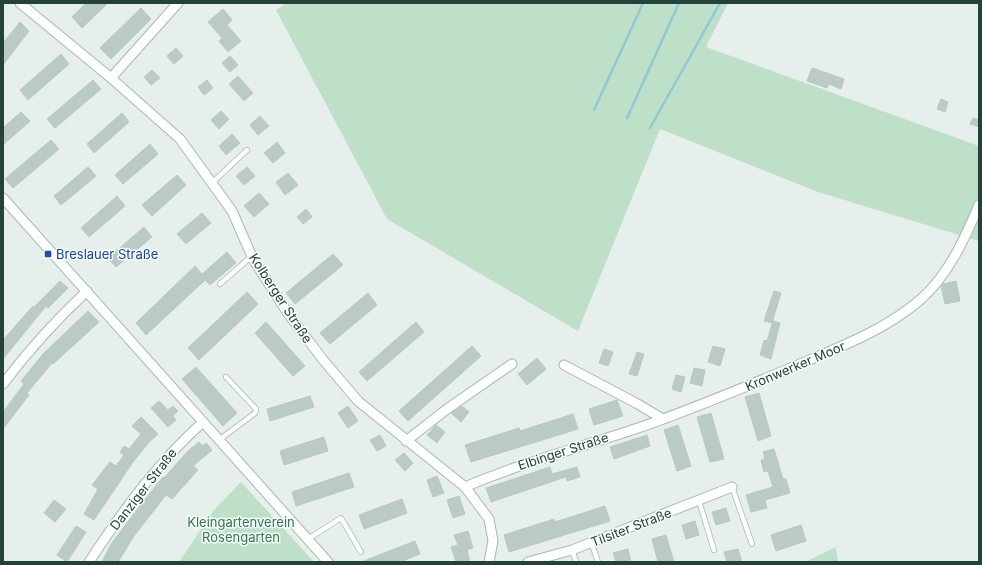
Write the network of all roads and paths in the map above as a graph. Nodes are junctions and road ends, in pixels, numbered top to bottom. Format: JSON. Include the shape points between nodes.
{"nodes":[{"id":1,"x":20,"y":3,"type":"edge"},
{"id":2,"x":178,"y":3,"type":"edge"},
{"id":3,"x":111,"y":78,"type":"junction"},
{"id":4,"x":247,"y":150,"type":"dead end"},
{"id":5,"x":212,"y":183,"type":"junction"},
{"id":6,"x":3,"y":198,"type":"edge"},
{"id":7,"x":979,"y":205,"type":"edge"},
{"id":8,"x":252,"y":256,"type":"junction"},
{"id":9,"x":220,"y":284,"type":"dead end"},
{"id":10,"x":87,"y":291,"type":"junction"},
{"id":11,"x":512,"y":364,"type":"dead end"},
{"id":12,"x":564,"y":365,"type":"dead end"},
{"id":13,"x":226,"y":377,"type":"dead end"},
{"id":14,"x":3,"y":384,"type":"edge"},
{"id":15,"x":663,"y":419,"type":"junction"},
{"id":16,"x":203,"y":422,"type":"junction"},
{"id":17,"x":219,"y":440,"type":"junction"},
{"id":18,"x":406,"y":441,"type":"junction"},
{"id":19,"x":465,"y":487,"type":"junction"},
{"id":20,"x":732,"y":487,"type":"joint"},
{"id":21,"x":698,"y":501,"type":"junction"},
{"id":22,"x":308,"y":539,"type":"junction"},
{"id":23,"x":591,"y":542,"type":"junction"},
{"id":24,"x":752,"y":544,"type":"dead end"},
{"id":25,"x":572,"y":550,"type":"junction"},
{"id":26,"x":714,"y":550,"type":"dead end"},
{"id":27,"x":361,"y":552,"type":"dead end"},
{"id":28,"x":89,"y":562,"type":"edge"},
{"id":29,"x":328,"y":562,"type":"edge"},
{"id":30,"x":489,"y":562,"type":"edge"},
{"id":31,"x":528,"y":562,"type":"edge"},
{"id":32,"x":576,"y":562,"type":"edge"},
{"id":33,"x":598,"y":562,"type":"edge"}],
"edges":[{"from":1,"to":3,"type":"street","name":"Kolberger Straße"},
{"from":2,"to":3,"type":"street"},
{"from":3,"to":5,"type":"street","name":"Kolberger Straße","via":[[180,139]]},
{"from":4,"to":5,"type":"lane"},
{"from":5,"to":8,"type":"street","name":"Kolberger Straße","via":[[232,211]]},
{"from":6,"to":10,"type":"street"},
{"from":7,"to":15,"type":"street","name":"Kronwerker Moor","via":[[965,237],[940,277],[921,299],[890,322],[858,340]]},
{"from":8,"to":9,"type":"lane"},
{"from":8,"to":18,"type":"street","name":"Kolberger Straße","via":[[289,315],[324,362],[358,401]]},
{"from":10,"to":14,"type":"street","via":[[25,356]]},
{"from":10,"to":16,"type":"street"},
{"from":11,"to":18,"type":"street"},
{"from":12,"to":15,"type":"street"},
{"from":13,"to":17,"type":"lane","via":[[256,409],[255,413]]},
{"from":15,"to":19,"type":"street","name":"Elbinger Straße","via":[[507,469]]},
{"from":16,"to":17,"type":"street"},
{"from":16,"to":28,"type":"street","name":"Danziger Straße","via":[[179,443],[152,474],[108,532]]},
{"from":17,"to":22,"type":"street"},
{"from":18,"to":19,"type":"street","name":"Kolberger Straße"},
{"from":19,"to":30,"type":"street","name":"Kolberger Straße","via":[[489,519],[493,541]]},
{"from":20,"to":21,"type":"street","name":"Tilsiter Straße"},
{"from":20,"to":24,"type":"lane"},
{"from":21,"to":23,"type":"street","name":"Tilsiter Straße"},
{"from":21,"to":26,"type":"lane"},
{"from":22,"to":27,"type":"lane","via":[[341,518]]},
{"from":22,"to":29,"type":"street"},
{"from":23,"to":25,"type":"street","name":"Tilsiter Straße"},
{"from":23,"to":33,"type":"lane"},
{"from":25,"to":31,"type":"street","name":"Tilsiter Straße"},
{"from":25,"to":32,"type":"lane"}]}
